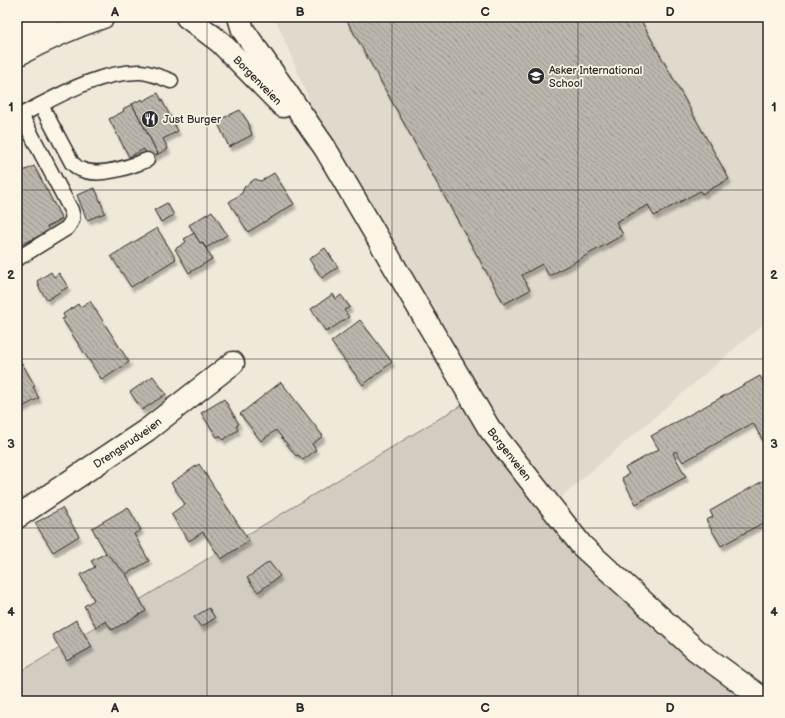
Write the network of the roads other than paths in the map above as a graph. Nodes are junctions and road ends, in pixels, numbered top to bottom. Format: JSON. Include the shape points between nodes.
{"nodes":[{"id":1,"x":48,"y":17,"type":"edge"},
{"id":2,"x":103,"y":17,"type":"edge"},
{"id":3,"x":187,"y":17,"type":"edge"},
{"id":4,"x":240,"y":17,"type":"edge"},
{"id":5,"x":17,"y":34,"type":"edge"},
{"id":6,"x":17,"y":55,"type":"edge"},
{"id":7,"x":171,"y":81,"type":"dead end"},
{"id":8,"x":41,"y":105,"type":"junction"},
{"id":9,"x":19,"y":116,"type":"edge"},
{"id":10,"x":325,"y":148,"type":"junction"},
{"id":11,"x":147,"y":160,"type":"dead end"},
{"id":12,"x":17,"y":259,"type":"edge"},
{"id":13,"x":233,"y":363,"type":"dead end"},
{"id":14,"x":17,"y":517,"type":"edge"},
{"id":15,"x":766,"y":701,"type":"edge"}],
"edges":[{"from":1,"to":5,"type":"street"},
{"from":2,"to":6,"type":"street","via":[[47,39]]},
{"from":3,"to":10,"type":"street","name":"Borgenveien","via":[[220,42]]},
{"from":4,"to":10,"type":"street","name":"Borgenveien","via":[[243,30]]},
{"from":7,"to":8,"type":"lane","via":[[142,72],[121,73],[73,89]]},
{"from":8,"to":9,"type":"lane"},
{"from":8,"to":11,"type":"lane","via":[[72,163],[80,169],[91,172],[109,171]]},
{"from":9,"to":12,"type":"lane","via":[[73,216],[67,228]]},
{"from":10,"to":15,"type":"street","name":"Borgenveien","via":[[489,428],[582,546],[696,650]]},
{"from":13,"to":14,"type":"street","name":"Drengsrudveien","via":[[147,430]]}]}
